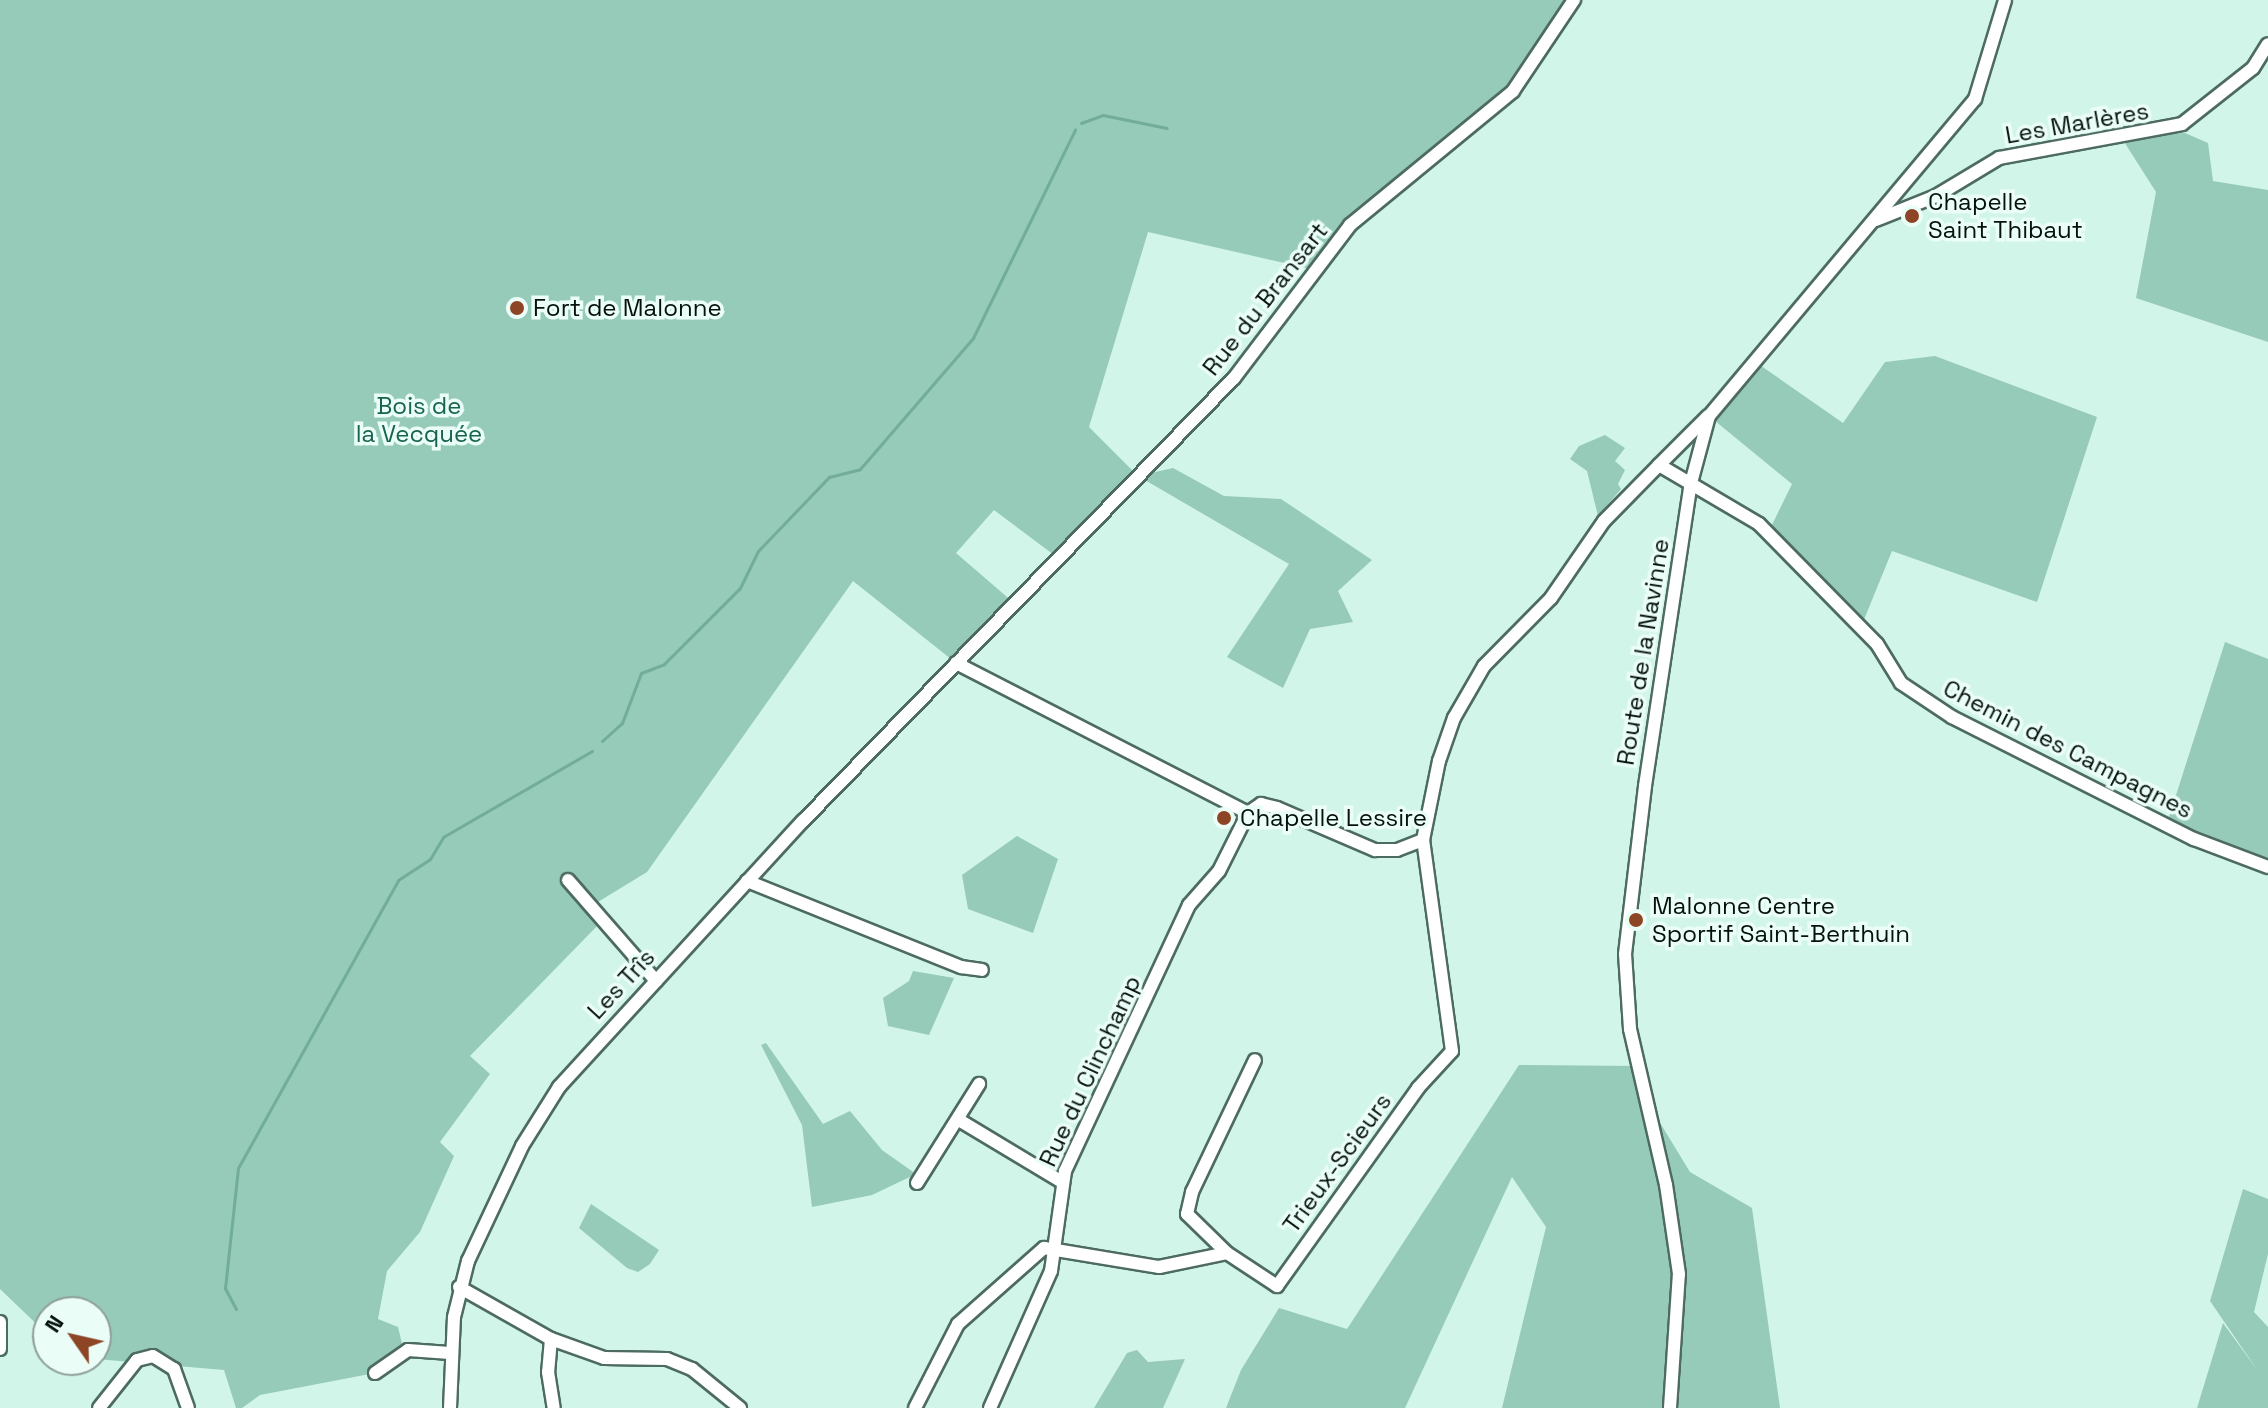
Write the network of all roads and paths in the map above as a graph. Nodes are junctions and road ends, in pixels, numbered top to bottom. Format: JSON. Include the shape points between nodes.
{"nodes":[{"id":1,"x":1574,"y":0,"type":"edge"},
{"id":2,"x":2005,"y":0,"type":"edge"},
{"id":3,"x":2268,"y":44,"type":"edge"},
{"id":4,"x":1876,"y":220,"type":"junction"},
{"id":5,"x":1709,"y":416,"type":"junction"},
{"id":6,"x":1659,"y":465,"type":"junction"},
{"id":7,"x":1691,"y":483,"type":"junction"},
{"id":8,"x":956,"y":663,"type":"junction"},
{"id":9,"x":1248,"y":813,"type":"junction"},
{"id":10,"x":1423,"y":840,"type":"junction"},
{"id":11,"x":2268,"y":867,"type":"edge"},
{"id":12,"x":568,"y":880,"type":"dead end"},
{"id":13,"x":747,"y":881,"type":"junction"},
{"id":14,"x":982,"y":970,"type":"dead end"},
{"id":15,"x":656,"y":981,"type":"junction"},
{"id":16,"x":1255,"y":1060,"type":"dead end"},
{"id":17,"x":979,"y":1084,"type":"dead end"},
{"id":18,"x":959,"y":1120,"type":"junction"},
{"id":19,"x":1062,"y":1182,"type":"junction"},
{"id":20,"x":917,"y":1183,"type":"dead end"},
{"id":21,"x":1053,"y":1249,"type":"junction"},
{"id":22,"x":1227,"y":1253,"type":"junction"},
{"id":23,"x":459,"y":1287,"type":"junction"},
{"id":24,"x":0,"y":1322,"type":"edge"},
{"id":25,"x":551,"y":1339,"type":"junction"},
{"id":26,"x":0,"y":1349,"type":"edge"},
{"id":27,"x":450,"y":1353,"type":"junction"},
{"id":28,"x":375,"y":1373,"type":"dead end"},
{"id":29,"x":99,"y":1408,"type":"edge"},
{"id":30,"x":188,"y":1408,"type":"edge"},
{"id":31,"x":450,"y":1408,"type":"edge"},
{"id":32,"x":554,"y":1408,"type":"edge"},
{"id":33,"x":740,"y":1408,"type":"edge"},
{"id":34,"x":915,"y":1408,"type":"edge"},
{"id":35,"x":990,"y":1408,"type":"edge"},
{"id":36,"x":1670,"y":1408,"type":"edge"}],
"edges":[{"from":1,"to":8,"type":"street","name":"Rue du Bransart","via":[[1513,91],[1350,225],[1241,370]]},
{"from":2,"to":4,"type":"street","name":"Route de la Navinne","via":[[1986,77],[1975,99]]},
{"from":3,"to":4,"type":"street","name":"Les Marlères","via":[[2253,68],[2182,124],[1999,158],[1936,196]]},
{"from":4,"to":5,"type":"street","name":"Route de la Navinne"},
{"from":5,"to":6,"type":"street"},
{"from":5,"to":7,"type":"street","name":"Route de la Navinne"},
{"from":6,"to":7,"type":"street","name":"Chemin des Campagnes"},
{"from":6,"to":10,"type":"street","via":[[1604,521],[1551,598],[1471,686],[1439,761]]},
{"from":7,"to":11,"type":"street","name":"Chemin des Campagnes","via":[[1759,524],[1846,610],[1901,683],[1952,717],[2194,839]]},
{"from":7,"to":36,"type":"street","name":"Route de la Navinne","via":[[1625,954],[1630,1029],[1678,1259],[1679,1322]]},
{"from":8,"to":9,"type":"street"},
{"from":8,"to":13,"type":"street","name":"Les Trîs"},
{"from":9,"to":10,"type":"street","via":[[1261,804],[1277,808],[1375,850],[1397,850]]},
{"from":9,"to":19,"type":"street","name":"Rue du Clinchamp","via":[[1219,871],[1189,905]]},
{"from":10,"to":22,"type":"street","name":"Trieux-Scieurs","via":[[1452,1051],[1448,1060],[1418,1088],[1277,1286]]},
{"from":12,"to":15,"type":"street"},
{"from":13,"to":14,"type":"street","via":[[961,967]]},
{"from":13,"to":15,"type":"street","name":"Les Trîs"},
{"from":15,"to":23,"type":"street","name":"Les Trîs","via":[[585,1055],[535,1123]]},
{"from":16,"to":22,"type":"street","via":[[1192,1192],[1187,1214]]},
{"from":17,"to":18,"type":"street"},
{"from":18,"to":19,"type":"street"},
{"from":18,"to":20,"type":"street"},
{"from":19,"to":21,"type":"street","name":"Rue du Clinchamp"},
{"from":21,"to":22,"type":"street","via":[[1159,1267]]},
{"from":21,"to":34,"type":"street","via":[[1044,1248],[958,1324]]},
{"from":21,"to":35,"type":"street","name":"Rue du Clinchamp","via":[[1048,1280]]},
{"from":23,"to":25,"type":"street"},
{"from":23,"to":27,"type":"street","name":"Les Trîs"},
{"from":24,"to":26,"type":"street"},
{"from":25,"to":32,"type":"street","via":[[548,1372]]},
{"from":25,"to":33,"type":"street","via":[[604,1358],[676,1362]]},
{"from":27,"to":28,"type":"street","via":[[408,1350]]},
{"from":27,"to":31,"type":"street","name":"Les Trîs"},
{"from":29,"to":30,"type":"street","via":[[137,1360],[153,1356],[174,1369]]}]}
